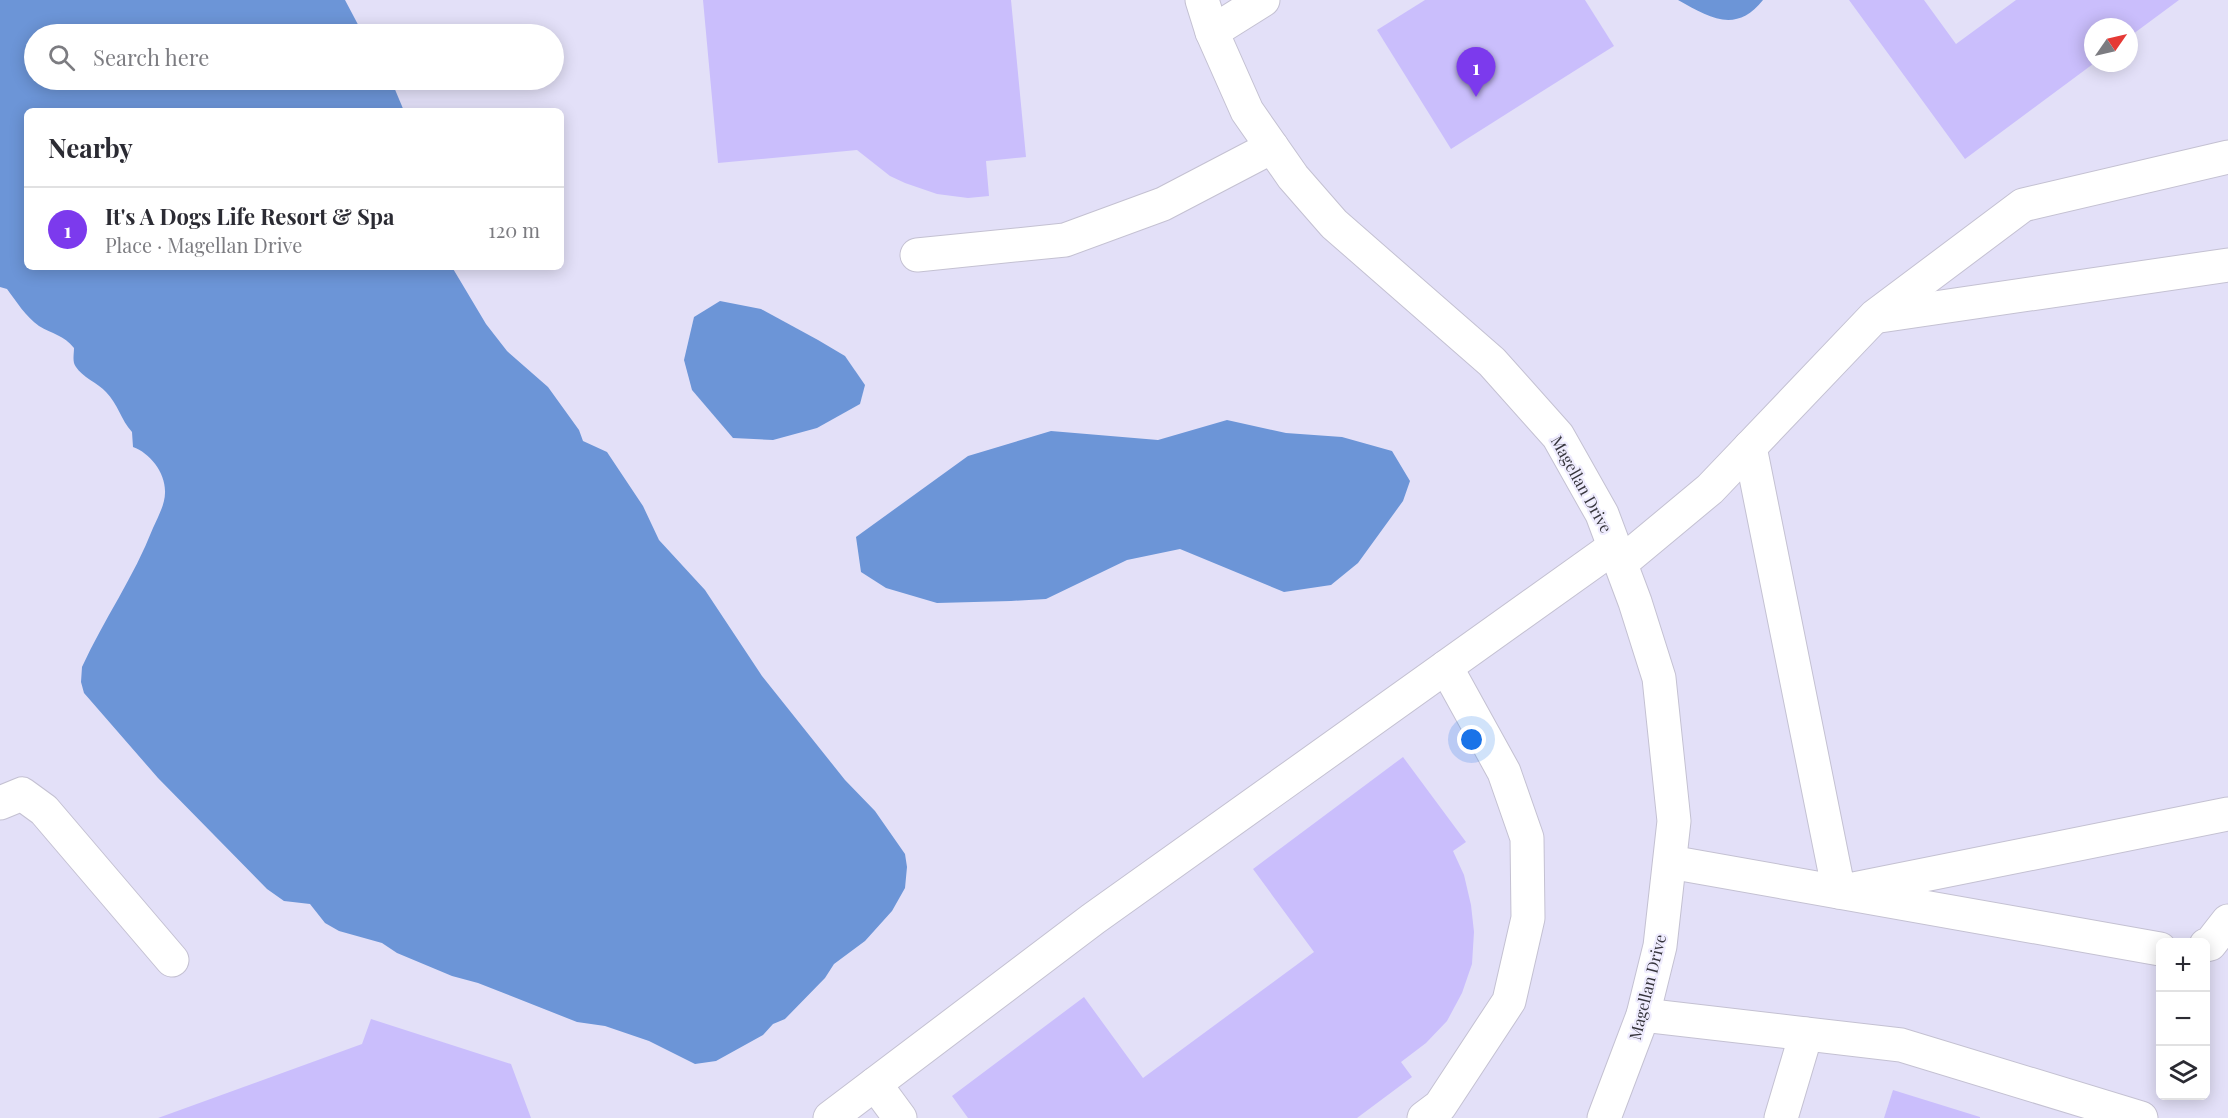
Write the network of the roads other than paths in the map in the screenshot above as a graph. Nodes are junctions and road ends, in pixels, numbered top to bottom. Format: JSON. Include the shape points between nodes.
{"nodes":[{"id":1,"x":1202,"y":0,"type":"edge"},
{"id":2,"x":1263,"y":0,"type":"edge"},
{"id":3,"x":1212,"y":33,"type":"junction"},
{"id":4,"x":1272,"y":147,"type":"junction"},
{"id":5,"x":2228,"y":157,"type":"edge"},
{"id":6,"x":917,"y":255,"type":"dead end"},
{"id":7,"x":2228,"y":265,"type":"edge"},
{"id":8,"x":1875,"y":316,"type":"junction"},
{"id":9,"x":1750,"y":447,"type":"junction"},
{"id":10,"x":1618,"y":555,"type":"junction"},
{"id":11,"x":1446,"y":667,"type":"junction"},
{"id":12,"x":0,"y":803,"type":"edge"},
{"id":13,"x":2228,"y":814,"type":"edge"},
{"id":14,"x":1670,"y":862,"type":"junction"},
{"id":15,"x":1839,"y":892,"type":"junction"},
{"id":16,"x":2228,"y":921,"type":"edge"},
{"id":17,"x":2210,"y":944,"type":"edge"},
{"id":18,"x":2156,"y":948,"type":"edge"},
{"id":19,"x":172,"y":960,"type":"dead end"},
{"id":20,"x":1643,"y":1015,"type":"junction"},
{"id":21,"x":1806,"y":1034,"type":"junction"},
{"id":22,"x":875,"y":1084,"type":"junction"},
{"id":23,"x":830,"y":1118,"type":"edge"},
{"id":24,"x":900,"y":1118,"type":"edge"},
{"id":25,"x":1424,"y":1118,"type":"edge"},
{"id":26,"x":1604,"y":1118,"type":"edge"},
{"id":27,"x":1781,"y":1118,"type":"edge"},
{"id":28,"x":2141,"y":1118,"type":"edge"}],
"edges":[{"from":1,"to":3,"type":"street","name":"Magellan Drive"},
{"from":2,"to":3,"type":"street"},
{"from":3,"to":4,"type":"street","name":"Magellan Drive","via":[[1247,111]]},
{"from":4,"to":6,"type":"street","via":[[1163,204],[1065,240]]},
{"from":4,"to":10,"type":"street","name":"Magellan Drive","via":[[1334,224],[1492,362],[1558,436],[1602,514]]},
{"from":5,"to":8,"type":"street","via":[[2023,205]]},
{"from":7,"to":8,"type":"street"},
{"from":8,"to":9,"type":"street"},
{"from":9,"to":10,"type":"street","via":[[1710,489]]},
{"from":9,"to":15,"type":"street"},
{"from":10,"to":11,"type":"street"},
{"from":10,"to":14,"type":"street","name":"Magellan Drive","via":[[1659,678],[1674,821]]},
{"from":11,"to":22,"type":"street","via":[[1093,919]]},
{"from":11,"to":25,"type":"street","via":[[1504,772],[1527,838],[1528,918],[1509,1000],[1440,1106]]},
{"from":12,"to":19,"type":"street","via":[[22,794],[44,810]]},
{"from":13,"to":15,"type":"street"},
{"from":14,"to":15,"type":"street"},
{"from":14,"to":20,"type":"street","name":"Magellan Drive","via":[[1660,946]]},
{"from":15,"to":18,"type":"street"},
{"from":16,"to":17,"type":"street"},
{"from":20,"to":21,"type":"street"},
{"from":20,"to":26,"type":"street","name":"Magellan Drive"},
{"from":21,"to":27,"type":"street"},
{"from":21,"to":28,"type":"street","via":[[1901,1046]]},
{"from":22,"to":23,"type":"street"},
{"from":22,"to":24,"type":"street"}]}
